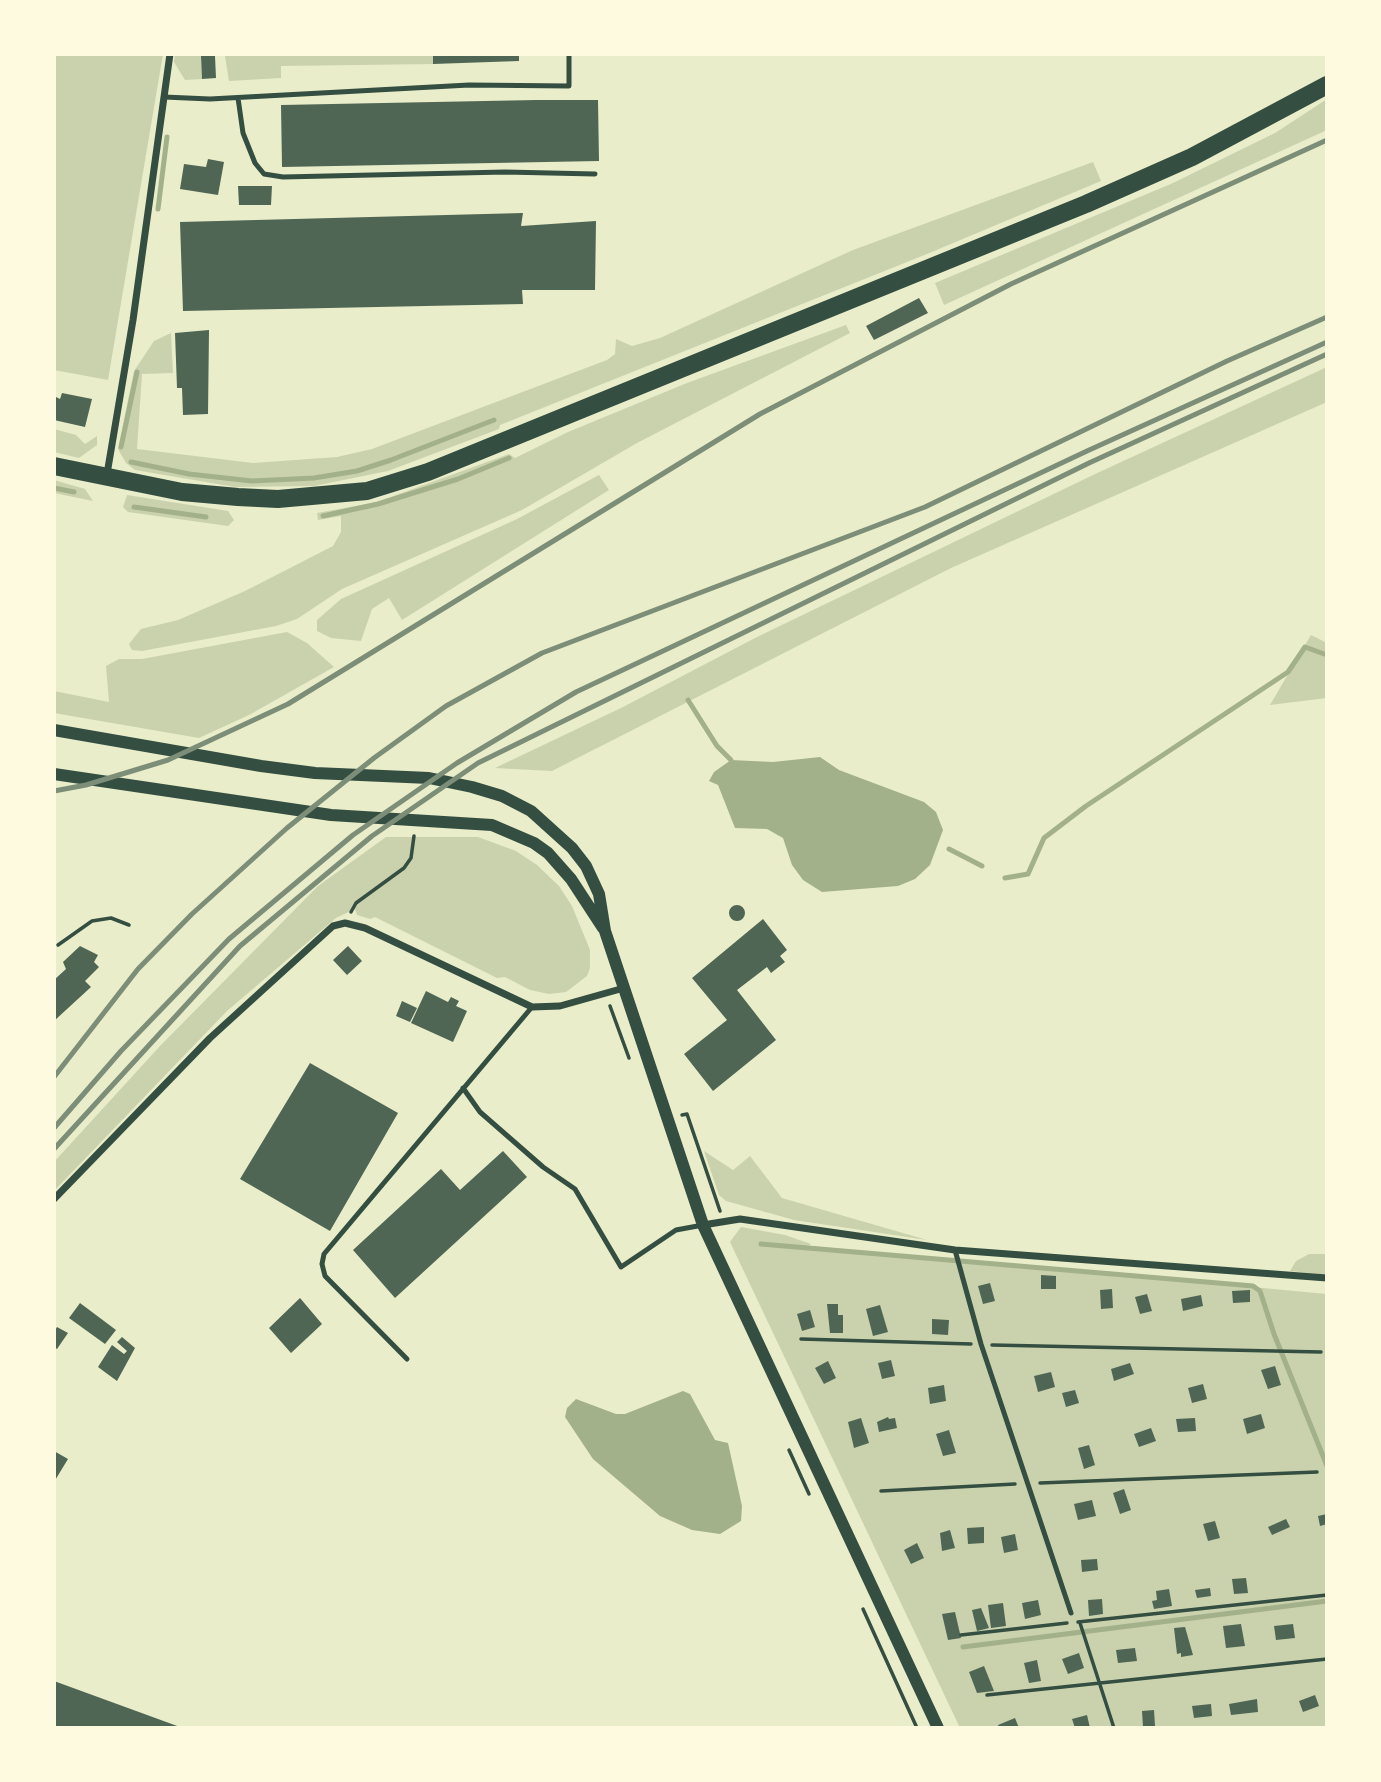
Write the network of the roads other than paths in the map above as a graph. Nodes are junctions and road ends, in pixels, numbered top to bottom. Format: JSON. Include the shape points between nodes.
{"nodes":[{"id":1,"x":170,"y":54,"type":"edge"},
{"id":2,"x":569,"y":54,"type":"edge"},
{"id":3,"x":1327,"y":85,"type":"edge"},
{"id":4,"x":164,"y":97,"type":"junction"},
{"id":5,"x":238,"y":97,"type":"junction"},
{"id":6,"x":595,"y":174,"type":"dead end"},
{"id":7,"x":54,"y":466,"type":"edge"},
{"id":8,"x":106,"y":478,"type":"junction"},
{"id":9,"x":54,"y":730,"type":"edge"},
{"id":10,"x":54,"y":774,"type":"edge"},
{"id":11,"x":605,"y":931,"type":"junction"},
{"id":12,"x":625,"y":988,"type":"junction"},
{"id":13,"x":532,"y":1007,"type":"junction"},
{"id":14,"x":463,"y":1088,"type":"junction"},
{"id":15,"x":54,"y":1199,"type":"edge"},
{"id":16,"x":704,"y":1225,"type":"junction"},
{"id":17,"x":956,"y":1253,"type":"junction"},
{"id":18,"x":1327,"y":1278,"type":"edge"},
{"id":19,"x":407,"y":1359,"type":"dead end"},
{"id":20,"x":1071,"y":1613,"type":"dead end"},
{"id":21,"x":938,"y":1728,"type":"edge"}],
"edges":[{"from":1,"to":4,"type":"street"},
{"from":2,"to":5,"type":"lane","via":[[569,86],[469,85]]},
{"from":3,"to":8,"type":"main road","via":[[1192,157],[1086,204],[428,472],[367,491],[278,499],[182,492]]},
{"from":4,"to":5,"type":"lane"},
{"from":4,"to":8,"type":"street"},
{"from":5,"to":6,"type":"lane","via":[[243,133],[264,174]]},
{"from":7,"to":8,"type":"main road"},
{"from":9,"to":11,"type":"street","via":[[261,766],[429,778],[502,796],[547,823],[586,866],[599,894]]},
{"from":10,"to":11,"type":"street","via":[[331,815],[492,825],[548,853]]},
{"from":11,"to":12,"type":"street"},
{"from":12,"to":13,"type":"street","via":[[560,1006]]},
{"from":12,"to":16,"type":"street"},
{"from":13,"to":14,"type":"lane"},
{"from":13,"to":15,"type":"street","via":[[365,928],[345,923],[333,926],[210,1038]]},
{"from":14,"to":16,"type":"lane","via":[[480,1112],[575,1189],[621,1267],[676,1230]]},
{"from":14,"to":19,"type":"lane","via":[[324,1254],[325,1276]]},
{"from":16,"to":17,"type":"street","via":[[740,1219]]},
{"from":16,"to":21,"type":"street"},
{"from":17,"to":18,"type":"street"},
{"from":17,"to":20,"type":"lane","via":[[981,1345]]}]}
